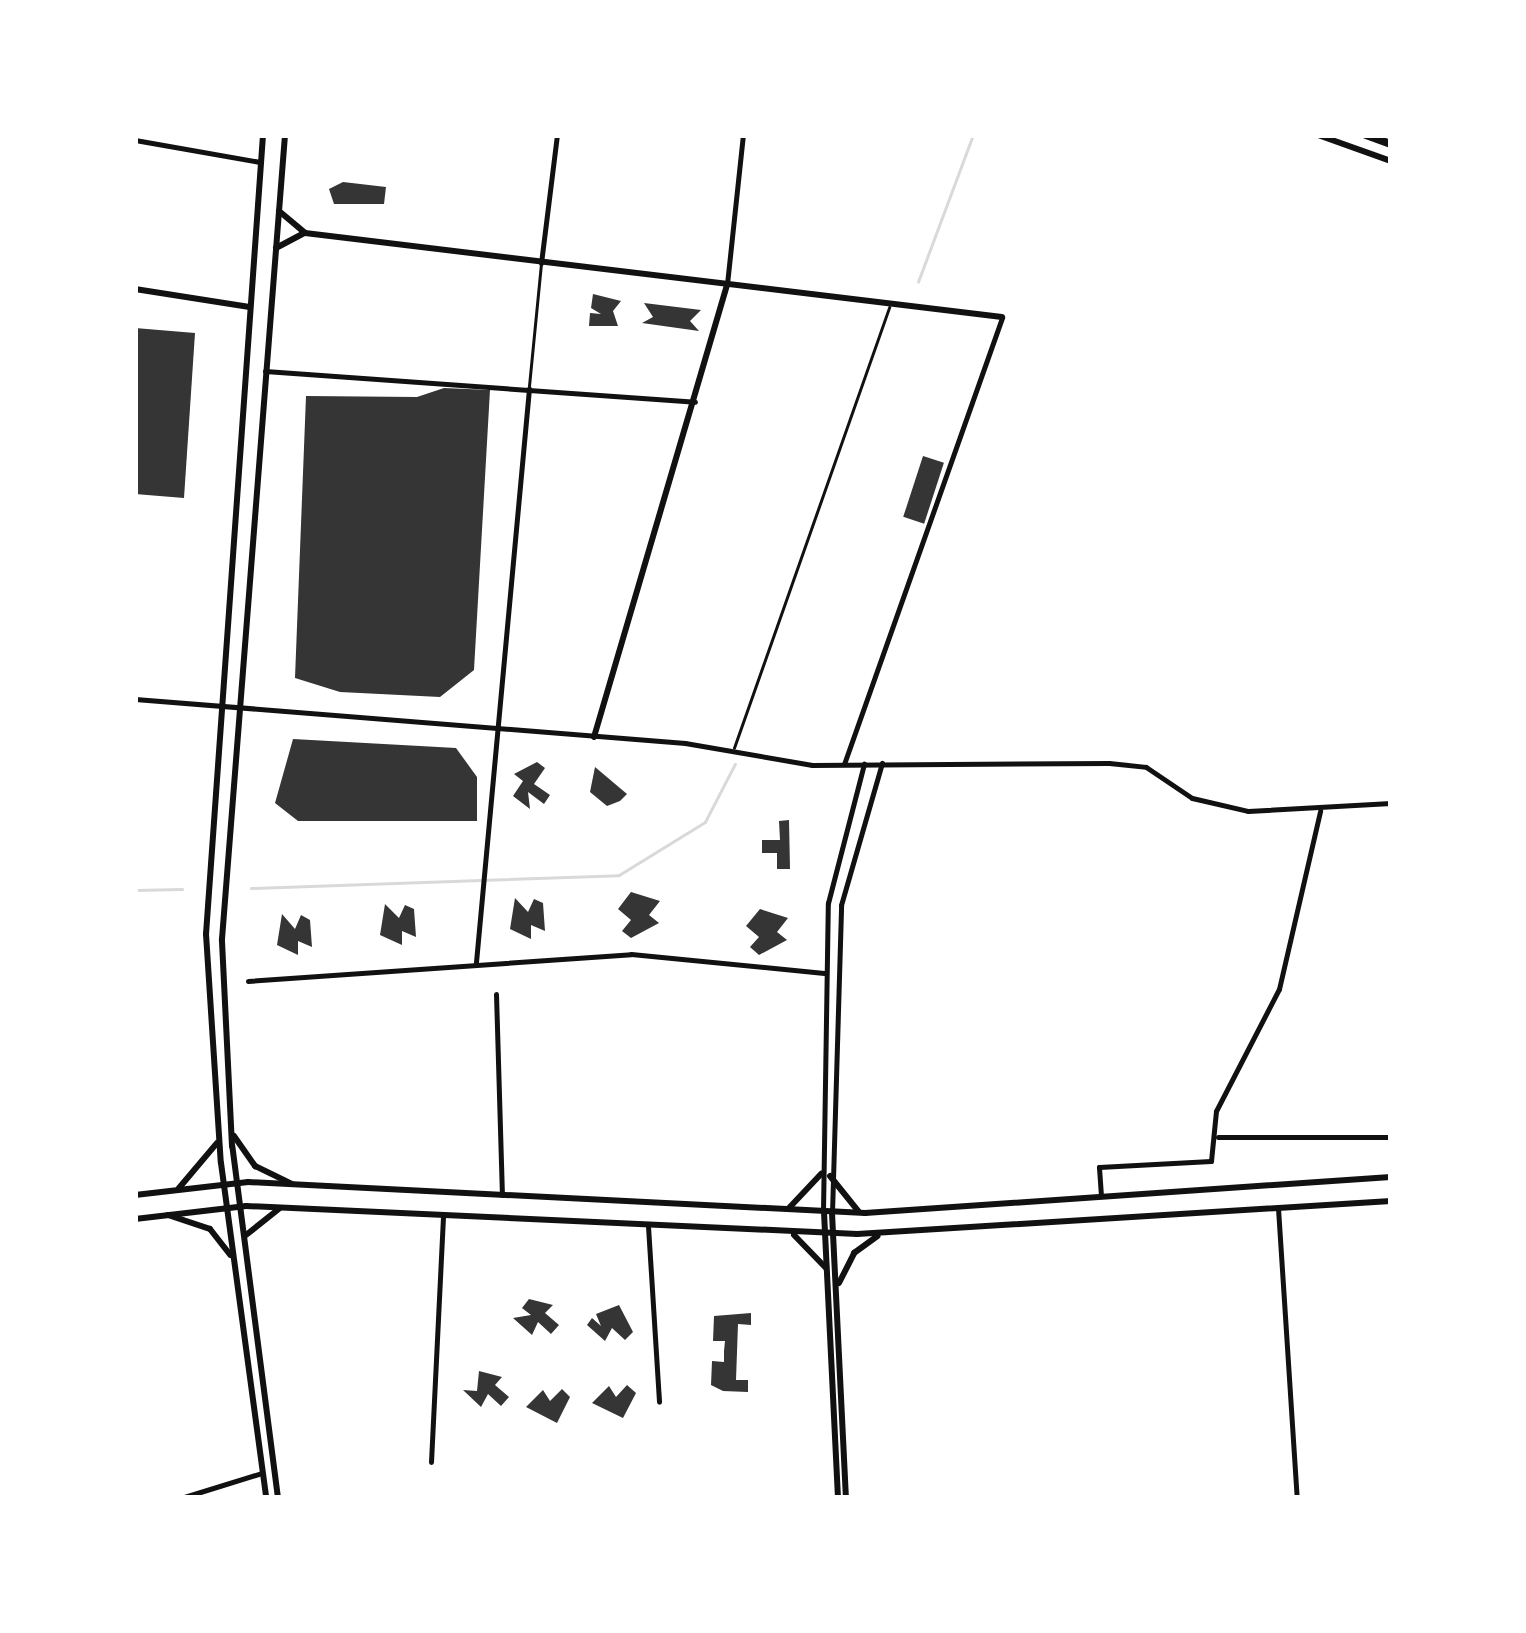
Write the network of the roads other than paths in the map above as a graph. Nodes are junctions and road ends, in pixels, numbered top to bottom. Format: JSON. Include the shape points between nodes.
{"nodes":[{"id":1,"x":264,"y":135,"type":"edge"},
{"id":2,"x":284,"y":135,"type":"edge"},
{"id":3,"x":557,"y":135,"type":"edge"},
{"id":4,"x":743,"y":135,"type":"edge"},
{"id":5,"x":1318,"y":135,"type":"edge"},
{"id":6,"x":1366,"y":135,"type":"edge"},
{"id":7,"x":135,"y":140,"type":"edge"},
{"id":8,"x":1391,"y":144,"type":"edge"},
{"id":9,"x":1391,"y":161,"type":"edge"},
{"id":10,"x":262,"y":162,"type":"junction"},
{"id":11,"x":278,"y":210,"type":"junction"},
{"id":12,"x":305,"y":232,"type":"junction"},
{"id":13,"x":275,"y":248,"type":"junction"},
{"id":14,"x":541,"y":263,"type":"junction"},
{"id":15,"x":726,"y":284,"type":"junction"},
{"id":16,"x":135,"y":289,"type":"edge"},
{"id":17,"x":891,"y":302,"type":"junction"},
{"id":18,"x":250,"y":307,"type":"junction"},
{"id":19,"x":1002,"y":317,"type":"joint"},
{"id":20,"x":265,"y":370,"type":"junction"},
{"id":21,"x":529,"y":388,"type":"junction"},
{"id":22,"x":696,"y":402,"type":"junction"},
{"id":23,"x":135,"y":699,"type":"edge"},
{"id":24,"x":220,"y":706,"type":"junction"},
{"id":25,"x":238,"y":708,"type":"junction"},
{"id":26,"x":498,"y":729,"type":"junction"},
{"id":27,"x":594,"y":737,"type":"junction"},
{"id":28,"x":734,"y":751,"type":"junction"},
{"id":29,"x":844,"y":764,"type":"junction"},
{"id":30,"x":864,"y":764,"type":"junction"},
{"id":31,"x":882,"y":764,"type":"junction"},
{"id":32,"x":1391,"y":803,"type":"edge"},
{"id":33,"x":1320,"y":811,"type":"junction"},
{"id":34,"x":476,"y":962,"type":"junction"},
{"id":35,"x":824,"y":973,"type":"junction"},
{"id":36,"x":248,"y":981,"type":"dead end"},
{"id":37,"x":496,"y":994,"type":"dead end"},
{"id":38,"x":214,"y":1088,"type":"junction"},
{"id":39,"x":228,"y":1088,"type":"junction"},
{"id":40,"x":230,"y":1125,"type":"junction"},
{"id":41,"x":1391,"y":1136,"type":"edge"},
{"id":42,"x":1218,"y":1137,"type":"junction"},
{"id":43,"x":218,"y":1138,"type":"junction"},
{"id":44,"x":825,"y":1175,"type":"junction"},
{"id":45,"x":1391,"y":1177,"type":"edge"},
{"id":46,"x":224,"y":1182,"type":"junction"},
{"id":47,"x":237,"y":1182,"type":"junction"},
{"id":48,"x":292,"y":1184,"type":"junction"},
{"id":49,"x":179,"y":1188,"type":"junction"},
{"id":50,"x":135,"y":1194,"type":"edge"},
{"id":51,"x":502,"y":1195,"type":"junction"},
{"id":52,"x":1101,"y":1198,"type":"junction"},
{"id":53,"x":1391,"y":1201,"type":"edge"},
{"id":54,"x":240,"y":1206,"type":"junction"},
{"id":55,"x":227,"y":1207,"type":"junction"},
{"id":56,"x":280,"y":1208,"type":"junction"},
{"id":57,"x":1278,"y":1208,"type":"junction"},
{"id":58,"x":783,"y":1210,"type":"junction"},
{"id":59,"x":828,"y":1212,"type":"junction"},
{"id":60,"x":865,"y":1213,"type":"junction"},
{"id":61,"x":168,"y":1214,"type":"junction"},
{"id":62,"x":443,"y":1216,"type":"junction"},
{"id":63,"x":135,"y":1219,"type":"edge"},
{"id":64,"x":648,"y":1226,"type":"junction"},
{"id":65,"x":788,"y":1233,"type":"junction"},
{"id":66,"x":886,"y":1233,"type":"junction"},
{"id":67,"x":830,"y":1234,"type":"junction"},
{"id":68,"x":244,"y":1241,"type":"junction"},
{"id":69,"x":235,"y":1266,"type":"junction"},
{"id":70,"x":828,"y":1273,"type":"junction"},
{"id":71,"x":838,"y":1294,"type":"junction"},
{"id":72,"x":659,"y":1402,"type":"dead end"},
{"id":73,"x":431,"y":1462,"type":"dead end"},
{"id":74,"x":262,"y":1472,"type":"junction"},
{"id":75,"x":181,"y":1498,"type":"edge"},
{"id":76,"x":266,"y":1498,"type":"edge"},
{"id":77,"x":278,"y":1498,"type":"edge"},
{"id":78,"x":838,"y":1498,"type":"edge"},
{"id":79,"x":846,"y":1498,"type":"edge"},
{"id":80,"x":1297,"y":1498,"type":"edge"}],
"edges":[{"from":1,"to":10,"type":"street"},
{"from":2,"to":11,"type":"street"},
{"from":3,"to":14,"type":"street"},
{"from":4,"to":15,"type":"street"},
{"from":5,"to":9,"type":"street"},
{"from":6,"to":8,"type":"main road"},
{"from":7,"to":10,"type":"street"},
{"from":10,"to":18,"type":"street"},
{"from":11,"to":12,"type":"street"},
{"from":11,"to":13,"type":"street"},
{"from":12,"to":13,"type":"street"},
{"from":12,"to":14,"type":"street"},
{"from":13,"to":20,"type":"street"},
{"from":14,"to":15,"type":"street"},
{"from":14,"to":21,"type":"lane"},
{"from":15,"to":17,"type":"street"},
{"from":15,"to":22,"type":"street"},
{"from":16,"to":18,"type":"street"},
{"from":17,"to":19,"type":"street"},
{"from":17,"to":28,"type":"lane"},
{"from":18,"to":24,"type":"street"},
{"from":19,"to":29,"type":"street"},
{"from":20,"to":21,"type":"street"},
{"from":20,"to":25,"type":"street"},
{"from":21,"to":22,"type":"street"},
{"from":21,"to":26,"type":"street"},
{"from":22,"to":27,"type":"street"},
{"from":23,"to":24,"type":"street"},
{"from":24,"to":25,"type":"street"},
{"from":24,"to":38,"type":"street","via":[[206,911]]},
{"from":25,"to":26,"type":"street"},
{"from":25,"to":39,"type":"street","via":[[222,916]]},
{"from":26,"to":27,"type":"street"},
{"from":26,"to":34,"type":"street"},
{"from":27,"to":28,"type":"street"},
{"from":28,"to":29,"type":"street"},
{"from":29,"to":30,"type":"street"},
{"from":30,"to":31,"type":"street"},
{"from":30,"to":35,"type":"street","via":[[842,831]]},
{"from":31,"to":33,"type":"street","via":[[1146,766],[1219,806]]},
{"from":31,"to":44,"type":"street","via":[[842,904]]},
{"from":32,"to":33,"type":"street"},
{"from":33,"to":42,"type":"street","via":[[1280,989],[1216,1110]]},
{"from":34,"to":35,"type":"street","via":[[631,954]]},
{"from":34,"to":36,"type":"street"},
{"from":35,"to":44,"type":"street"},
{"from":37,"to":51,"type":"street"},
{"from":38,"to":39,"type":"street","via":[[221,1096]]},
{"from":38,"to":43,"type":"street"},
{"from":39,"to":40,"type":"street"},
{"from":40,"to":47,"type":"street"},
{"from":40,"to":48,"type":"street","via":[[255,1166]]},
{"from":41,"to":42,"type":"street"},
{"from":42,"to":52,"type":"street","via":[[1211,1161],[1100,1167]]},
{"from":43,"to":46,"type":"street"},
{"from":43,"to":49,"type":"street","via":[[206,1166]]},
{"from":44,"to":58,"type":"street","via":[[809,1196]]},
{"from":44,"to":59,"type":"street"},
{"from":44,"to":60,"type":"street","via":[[842,1200]]},
{"from":45,"to":52,"type":"street"},
{"from":46,"to":47,"type":"street"},
{"from":46,"to":49,"type":"street"},
{"from":46,"to":55,"type":"street"},
{"from":47,"to":48,"type":"street"},
{"from":47,"to":54,"type":"street"},
{"from":48,"to":51,"type":"street"},
{"from":49,"to":50,"type":"street"},
{"from":51,"to":58,"type":"street"},
{"from":52,"to":60,"type":"street"},
{"from":53,"to":57,"type":"street"},
{"from":54,"to":55,"type":"street"},
{"from":54,"to":56,"type":"street"},
{"from":54,"to":68,"type":"street"},
{"from":55,"to":61,"type":"street"},
{"from":55,"to":69,"type":"street"},
{"from":56,"to":62,"type":"street"},
{"from":56,"to":68,"type":"street","via":[[254,1222]]},
{"from":57,"to":66,"type":"street"},
{"from":57,"to":80,"type":"street"},
{"from":58,"to":59,"type":"street"},
{"from":59,"to":60,"type":"street"},
{"from":59,"to":67,"type":"street"},
{"from":61,"to":63,"type":"street"},
{"from":61,"to":69,"type":"street","via":[[210,1228]]},
{"from":62,"to":64,"type":"street"},
{"from":62,"to":73,"type":"street"},
{"from":64,"to":65,"type":"street"},
{"from":64,"to":72,"type":"street"},
{"from":65,"to":67,"type":"street"},
{"from":65,"to":70,"type":"street","via":[[814,1248]]},
{"from":66,"to":67,"type":"street"},
{"from":66,"to":71,"type":"street","via":[[854,1253]]},
{"from":67,"to":70,"type":"street"},
{"from":67,"to":71,"type":"street"},
{"from":68,"to":77,"type":"street"},
{"from":69,"to":74,"type":"street"},
{"from":70,"to":78,"type":"street"},
{"from":71,"to":79,"type":"street"},
{"from":74,"to":75,"type":"street"},
{"from":74,"to":76,"type":"street"}]}
